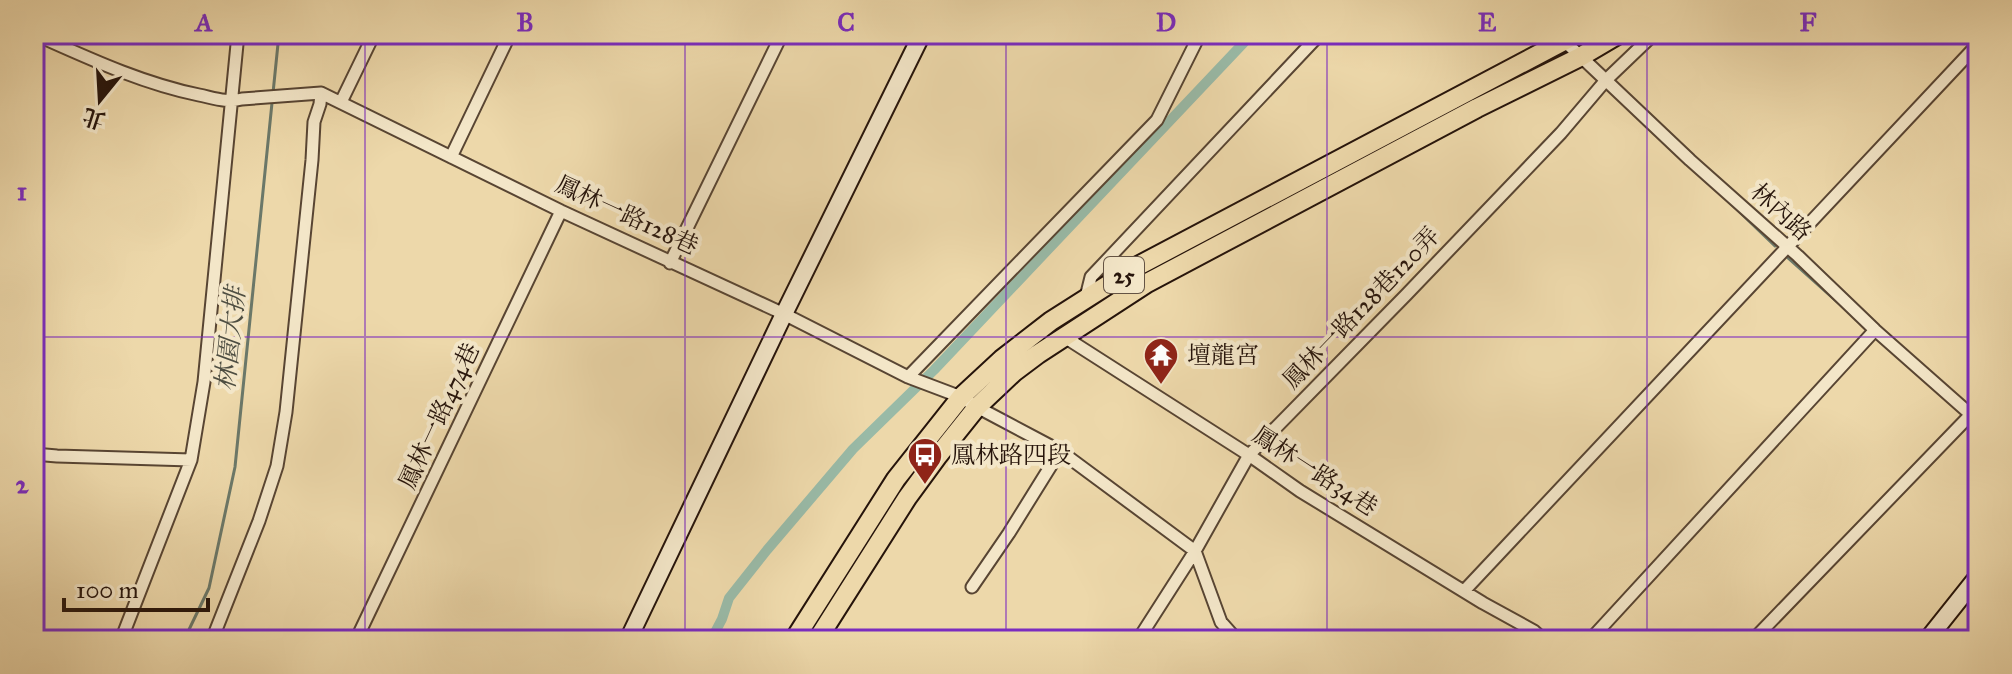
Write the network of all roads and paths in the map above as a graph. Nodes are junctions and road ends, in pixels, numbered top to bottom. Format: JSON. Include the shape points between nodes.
{"nodes":[{"id":1,"x":34,"y":34,"type":"edge"},
{"id":2,"x":238,"y":34,"type":"edge"},
{"id":3,"x":374,"y":34,"type":"edge"},
{"id":4,"x":510,"y":34,"type":"edge"},
{"id":5,"x":782,"y":34,"type":"edge"},
{"id":6,"x":922,"y":34,"type":"edge"},
{"id":7,"x":1200,"y":34,"type":"edge"},
{"id":8,"x":1320,"y":34,"type":"edge"},
{"id":9,"x":1619,"y":34,"type":"edge"},
{"id":10,"x":1654,"y":34,"type":"edge"},
{"id":11,"x":1566,"y":36,"type":"edge"},
{"id":12,"x":1978,"y":44,"type":"edge"},
{"id":13,"x":1580,"y":57,"type":"junction"},
{"id":14,"x":1606,"y":80,"type":"junction"},
{"id":15,"x":317,"y":92,"type":"junction"},
{"id":16,"x":237,"y":100,"type":"junction"},
{"id":17,"x":341,"y":102,"type":"junction"},
{"id":18,"x":451,"y":157,"type":"junction"},
{"id":19,"x":561,"y":211,"type":"junction"},
{"id":20,"x":1787,"y":246,"type":"junction"},
{"id":21,"x":670,"y":263,"type":"junction"},
{"id":22,"x":1085,"y":298,"type":"junction"},
{"id":23,"x":784,"y":314,"type":"junction"},
{"id":24,"x":1084,"y":322,"type":"junction"},
{"id":25,"x":1875,"y":330,"type":"junction"},
{"id":26,"x":1063,"y":336,"type":"junction"},
{"id":27,"x":912,"y":378,"type":"junction"},
{"id":28,"x":969,"y":402,"type":"junction"},
{"id":29,"x":1975,"y":414,"type":"edge"},
{"id":30,"x":1060,"y":451,"type":"junction"},
{"id":31,"x":34,"y":454,"type":"edge"},
{"id":32,"x":1249,"y":455,"type":"junction"},
{"id":33,"x":191,"y":460,"type":"junction"},
{"id":34,"x":1195,"y":551,"type":"junction"},
{"id":35,"x":1978,"y":576,"type":"edge"},
{"id":36,"x":972,"y":587,"type":"dead end"},
{"id":37,"x":1464,"y":591,"type":"junction"},
{"id":38,"x":121,"y":640,"type":"edge"},
{"id":39,"x":212,"y":640,"type":"edge"},
{"id":40,"x":356,"y":640,"type":"edge"},
{"id":41,"x":628,"y":640,"type":"edge"},
{"id":42,"x":794,"y":640,"type":"edge"},
{"id":43,"x":817,"y":640,"type":"edge"},
{"id":44,"x":1138,"y":640,"type":"edge"},
{"id":45,"x":1237,"y":640,"type":"edge"},
{"id":46,"x":1544,"y":640,"type":"edge"},
{"id":47,"x":1590,"y":640,"type":"edge"},
{"id":48,"x":1753,"y":640,"type":"edge"},
{"id":49,"x":1927,"y":640,"type":"edge"}],
"edges":[{"from":1,"to":16,"type":"street","via":[[172,90]]},
{"from":2,"to":16,"type":"street"},
{"from":3,"to":17,"type":"street"},
{"from":4,"to":18,"type":"street"},
{"from":5,"to":21,"type":"street"},
{"from":6,"to":23,"type":"street"},
{"from":7,"to":27,"type":"street","via":[[1157,120]]},
{"from":8,"to":22,"type":"street","via":[[1091,277]]},
{"from":9,"to":13,"type":"main road","number":"25"},
{"from":10,"to":14,"type":"street","name":"鳳林一路128巷120弄"},
{"from":11,"to":13,"type":"street","name":"林內路"},
{"from":11,"to":22,"type":"main road","number":"25"},
{"from":12,"to":20,"type":"street"},
{"from":13,"to":14,"type":"street","name":"林內路"},
{"from":13,"to":24,"type":"main road","number":"25","via":[[1147,283]]},
{"from":14,"to":20,"type":"street","name":"林內路"},
{"from":14,"to":32,"type":"street","name":"鳳林一路128巷120弄"},
{"from":15,"to":16,"type":"street"},
{"from":15,"to":17,"type":"street","name":"鳳林一路128巷"},
{"from":15,"to":39,"type":"street","via":[[320,104],[277,466]]},
{"from":16,"to":33,"type":"street"},
{"from":17,"to":18,"type":"street","name":"鳳林一路128巷"},
{"from":18,"to":19,"type":"street","name":"鳳林一路128巷"},
{"from":19,"to":21,"type":"street","name":"鳳林一路128巷"},
{"from":19,"to":40,"type":"street","name":"鳳林一路474巷"},
{"from":20,"to":25,"type":"street","name":"林內路"},
{"from":20,"to":37,"type":"street"},
{"from":21,"to":23,"type":"street","name":"鳳林一路128巷"},
{"from":22,"to":24,"type":"street"},
{"from":22,"to":28,"type":"main road","number":"25","via":[[1002,359]]},
{"from":23,"to":27,"type":"street","name":"鳳林一路128巷"},
{"from":23,"to":41,"type":"street"},
{"from":24,"to":26,"type":"main road","number":"25"},
{"from":25,"to":29,"type":"street","name":"林內路"},
{"from":25,"to":47,"type":"street"},
{"from":26,"to":28,"type":"main road","number":"25"},
{"from":26,"to":32,"type":"street","name":"鳳林一路34巷"},
{"from":27,"to":28,"type":"street","name":"鳳林一路128巷"},
{"from":28,"to":30,"type":"street","name":"鳳林一路128巷"},
{"from":28,"to":42,"type":"main road","number":"25","via":[[896,479]]},
{"from":28,"to":43,"type":"main road","number":"25"},
{"from":29,"to":48,"type":"street"},
{"from":30,"to":34,"type":"street","name":"鳳林一路128巷"},
{"from":30,"to":36,"type":"street"},
{"from":31,"to":33,"type":"street"},
{"from":32,"to":34,"type":"street","name":"鳳林一路128巷120弄"},
{"from":32,"to":37,"type":"street","name":"鳳林一路34巷"},
{"from":33,"to":38,"type":"street"},
{"from":34,"to":44,"type":"street","name":"鳳林一路128巷120弄"},
{"from":34,"to":45,"type":"street","via":[[1221,622]]},
{"from":35,"to":49,"type":"street"},
{"from":37,"to":46,"type":"street","name":"鳳林一路34巷"}]}
